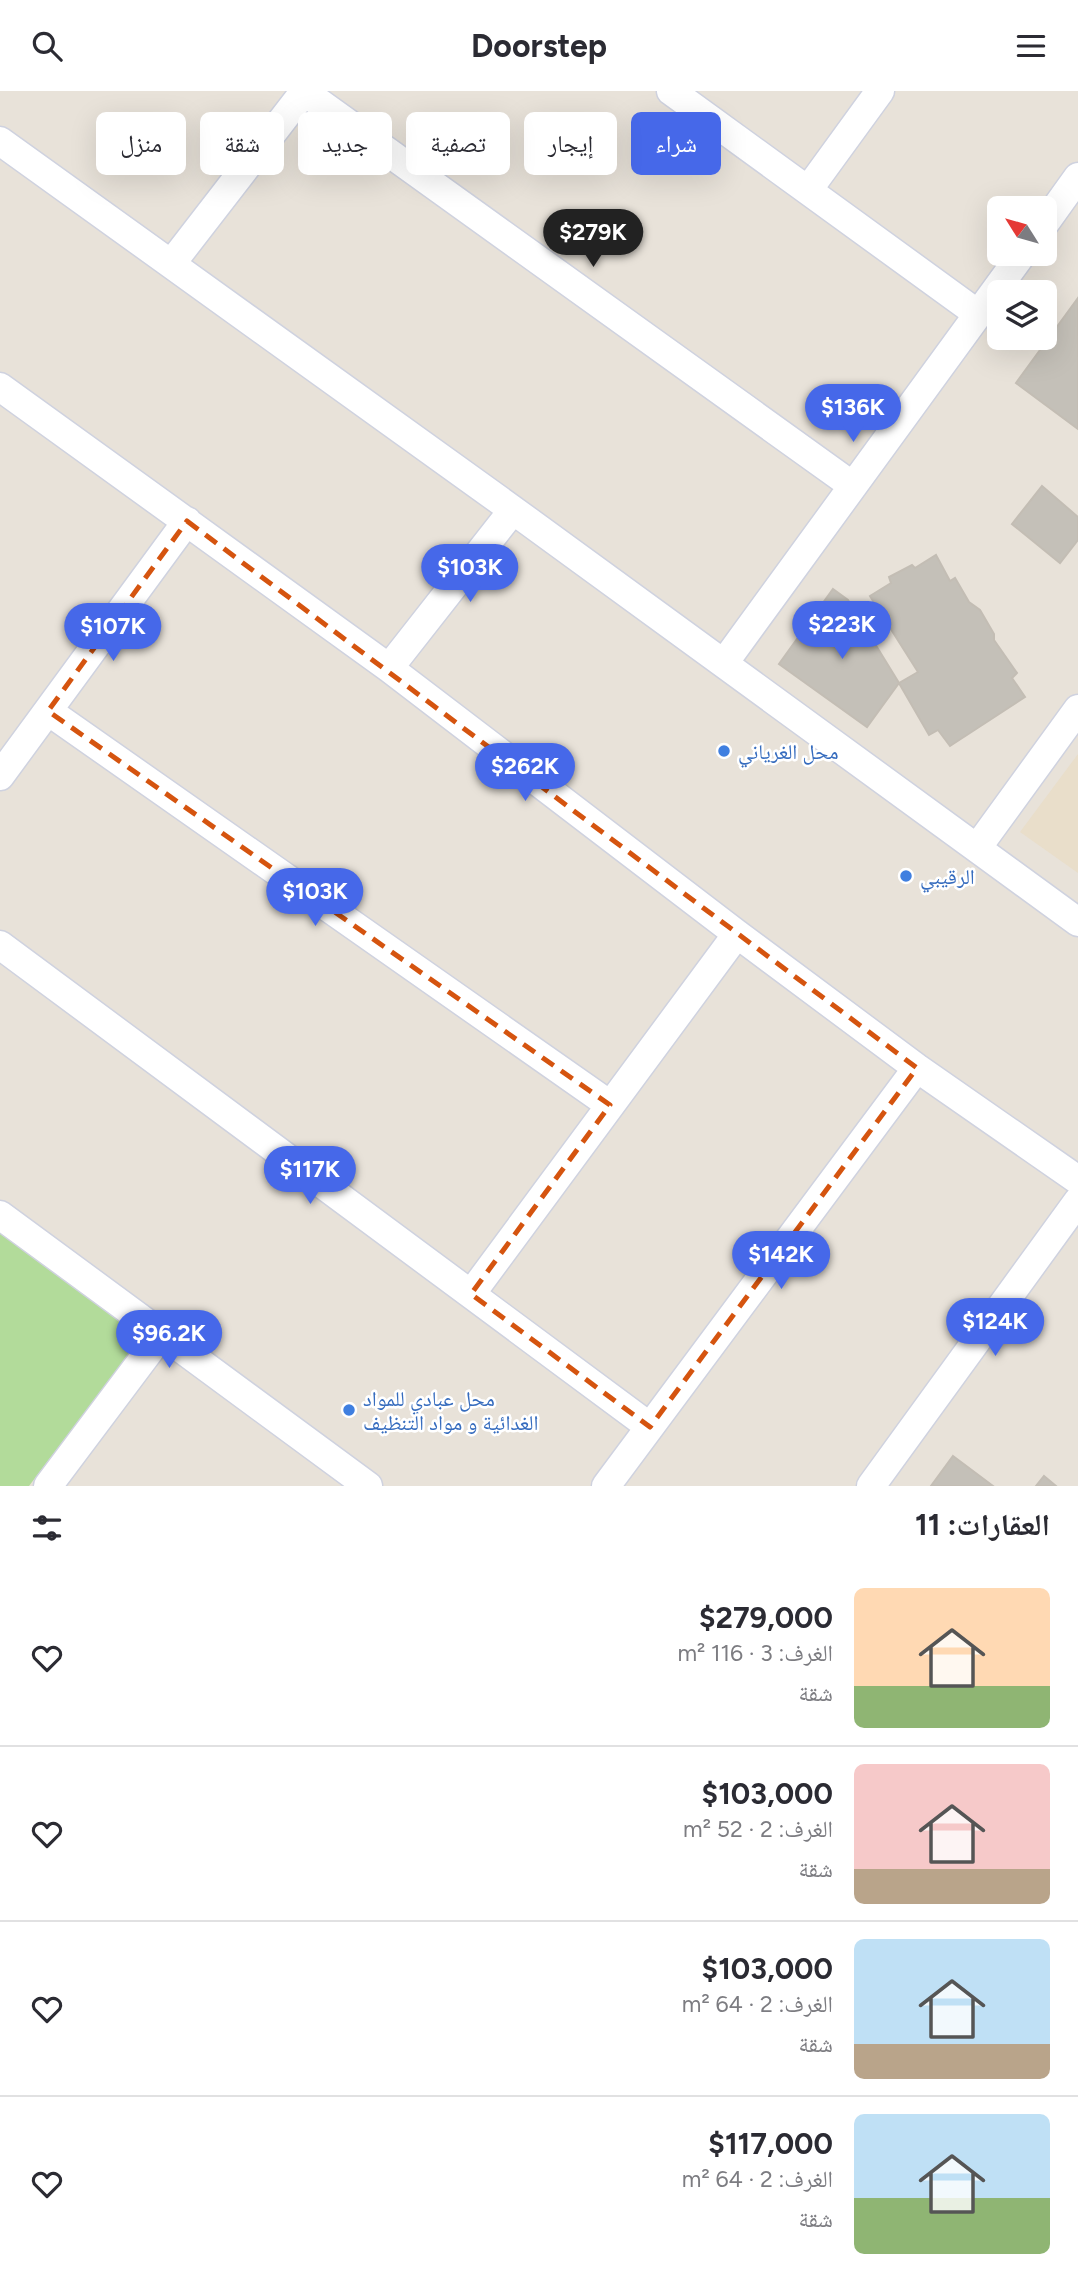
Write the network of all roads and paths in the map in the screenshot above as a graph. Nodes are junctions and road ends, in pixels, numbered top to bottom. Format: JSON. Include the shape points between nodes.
{"nodes":[{"id":1,"x":304,"y":91,"type":"edge"},
{"id":2,"x":671,"y":91,"type":"edge"},
{"id":3,"x":880,"y":91,"type":"edge"},
{"id":4,"x":0,"y":141,"type":"edge"},
{"id":5,"x":1078,"y":177,"type":"edge"},
{"id":6,"x":808,"y":190,"type":"junction"},
{"id":7,"x":1057,"y":206,"type":"edge"},
{"id":8,"x":171,"y":264,"type":"junction"},
{"id":9,"x":1013,"y":266,"type":"edge"},
{"id":10,"x":978,"y":314,"type":"junction"},
{"id":11,"x":3,"y":396,"type":"edge"},
{"id":12,"x":853,"y":486,"type":"junction"},
{"id":13,"x":513,"y":510,"type":"junction"},
{"id":14,"x":187,"y":521,"type":"junction"},
{"id":15,"x":724,"y":663,"type":"junction"},
{"id":16,"x":389,"y":668,"type":"junction"},
{"id":17,"x":1078,"y":709,"type":"edge"},
{"id":18,"x":48,"y":711,"type":"junction"},
{"id":19,"x":0,"y":776,"type":"edge"},
{"id":20,"x":977,"y":848,"type":"junction"},
{"id":21,"x":1078,"y":922,"type":"edge"},
{"id":22,"x":737,"y":933,"type":"junction"},
{"id":23,"x":0,"y":945,"type":"edge"},
{"id":24,"x":917,"y":1068,"type":"junction"},
{"id":25,"x":610,"y":1105,"type":"junction"},
{"id":26,"x":1078,"y":1179,"type":"edge"},
{"id":27,"x":1078,"y":1201,"type":"edge"},
{"id":28,"x":0,"y":1215,"type":"edge"},
{"id":29,"x":471,"y":1294,"type":"junction"},
{"id":30,"x":162,"y":1334,"type":"junction"},
{"id":31,"x":650,"y":1427,"type":"junction"},
{"id":32,"x":353,"y":1482,"type":"edge"},
{"id":33,"x":48,"y":1486,"type":"edge"},
{"id":34,"x":606,"y":1486,"type":"edge"},
{"id":35,"x":871,"y":1486,"type":"edge"}],
"edges":[{"from":1,"to":8,"type":"street"},
{"from":1,"to":12,"type":"street"},
{"from":2,"to":6,"type":"street"},
{"from":3,"to":6,"type":"street"},
{"from":4,"to":8,"type":"street"},
{"from":5,"to":7,"type":"street"},
{"from":6,"to":10,"type":"street"},
{"from":8,"to":13,"type":"street"},
{"from":9,"to":10,"type":"street"},
{"from":10,"to":12,"type":"street"},
{"from":11,"to":14,"type":"street"},
{"from":12,"to":15,"type":"street"},
{"from":13,"to":15,"type":"street"},
{"from":13,"to":16,"type":"street"},
{"from":14,"to":16,"type":"street"},
{"from":14,"to":18,"type":"street"},
{"from":15,"to":20,"type":"street"},
{"from":16,"to":22,"type":"street"},
{"from":17,"to":20,"type":"street"},
{"from":18,"to":19,"type":"street"},
{"from":18,"to":25,"type":"street"},
{"from":20,"to":21,"type":"street"},
{"from":22,"to":24,"type":"street"},
{"from":22,"to":25,"type":"street"},
{"from":23,"to":29,"type":"street"},
{"from":24,"to":26,"type":"street"},
{"from":24,"to":31,"type":"street"},
{"from":25,"to":29,"type":"street"},
{"from":27,"to":35,"type":"street"},
{"from":28,"to":30,"type":"street"},
{"from":29,"to":31,"type":"street"},
{"from":30,"to":32,"type":"street"},
{"from":30,"to":33,"type":"street"},
{"from":31,"to":34,"type":"street"}]}
